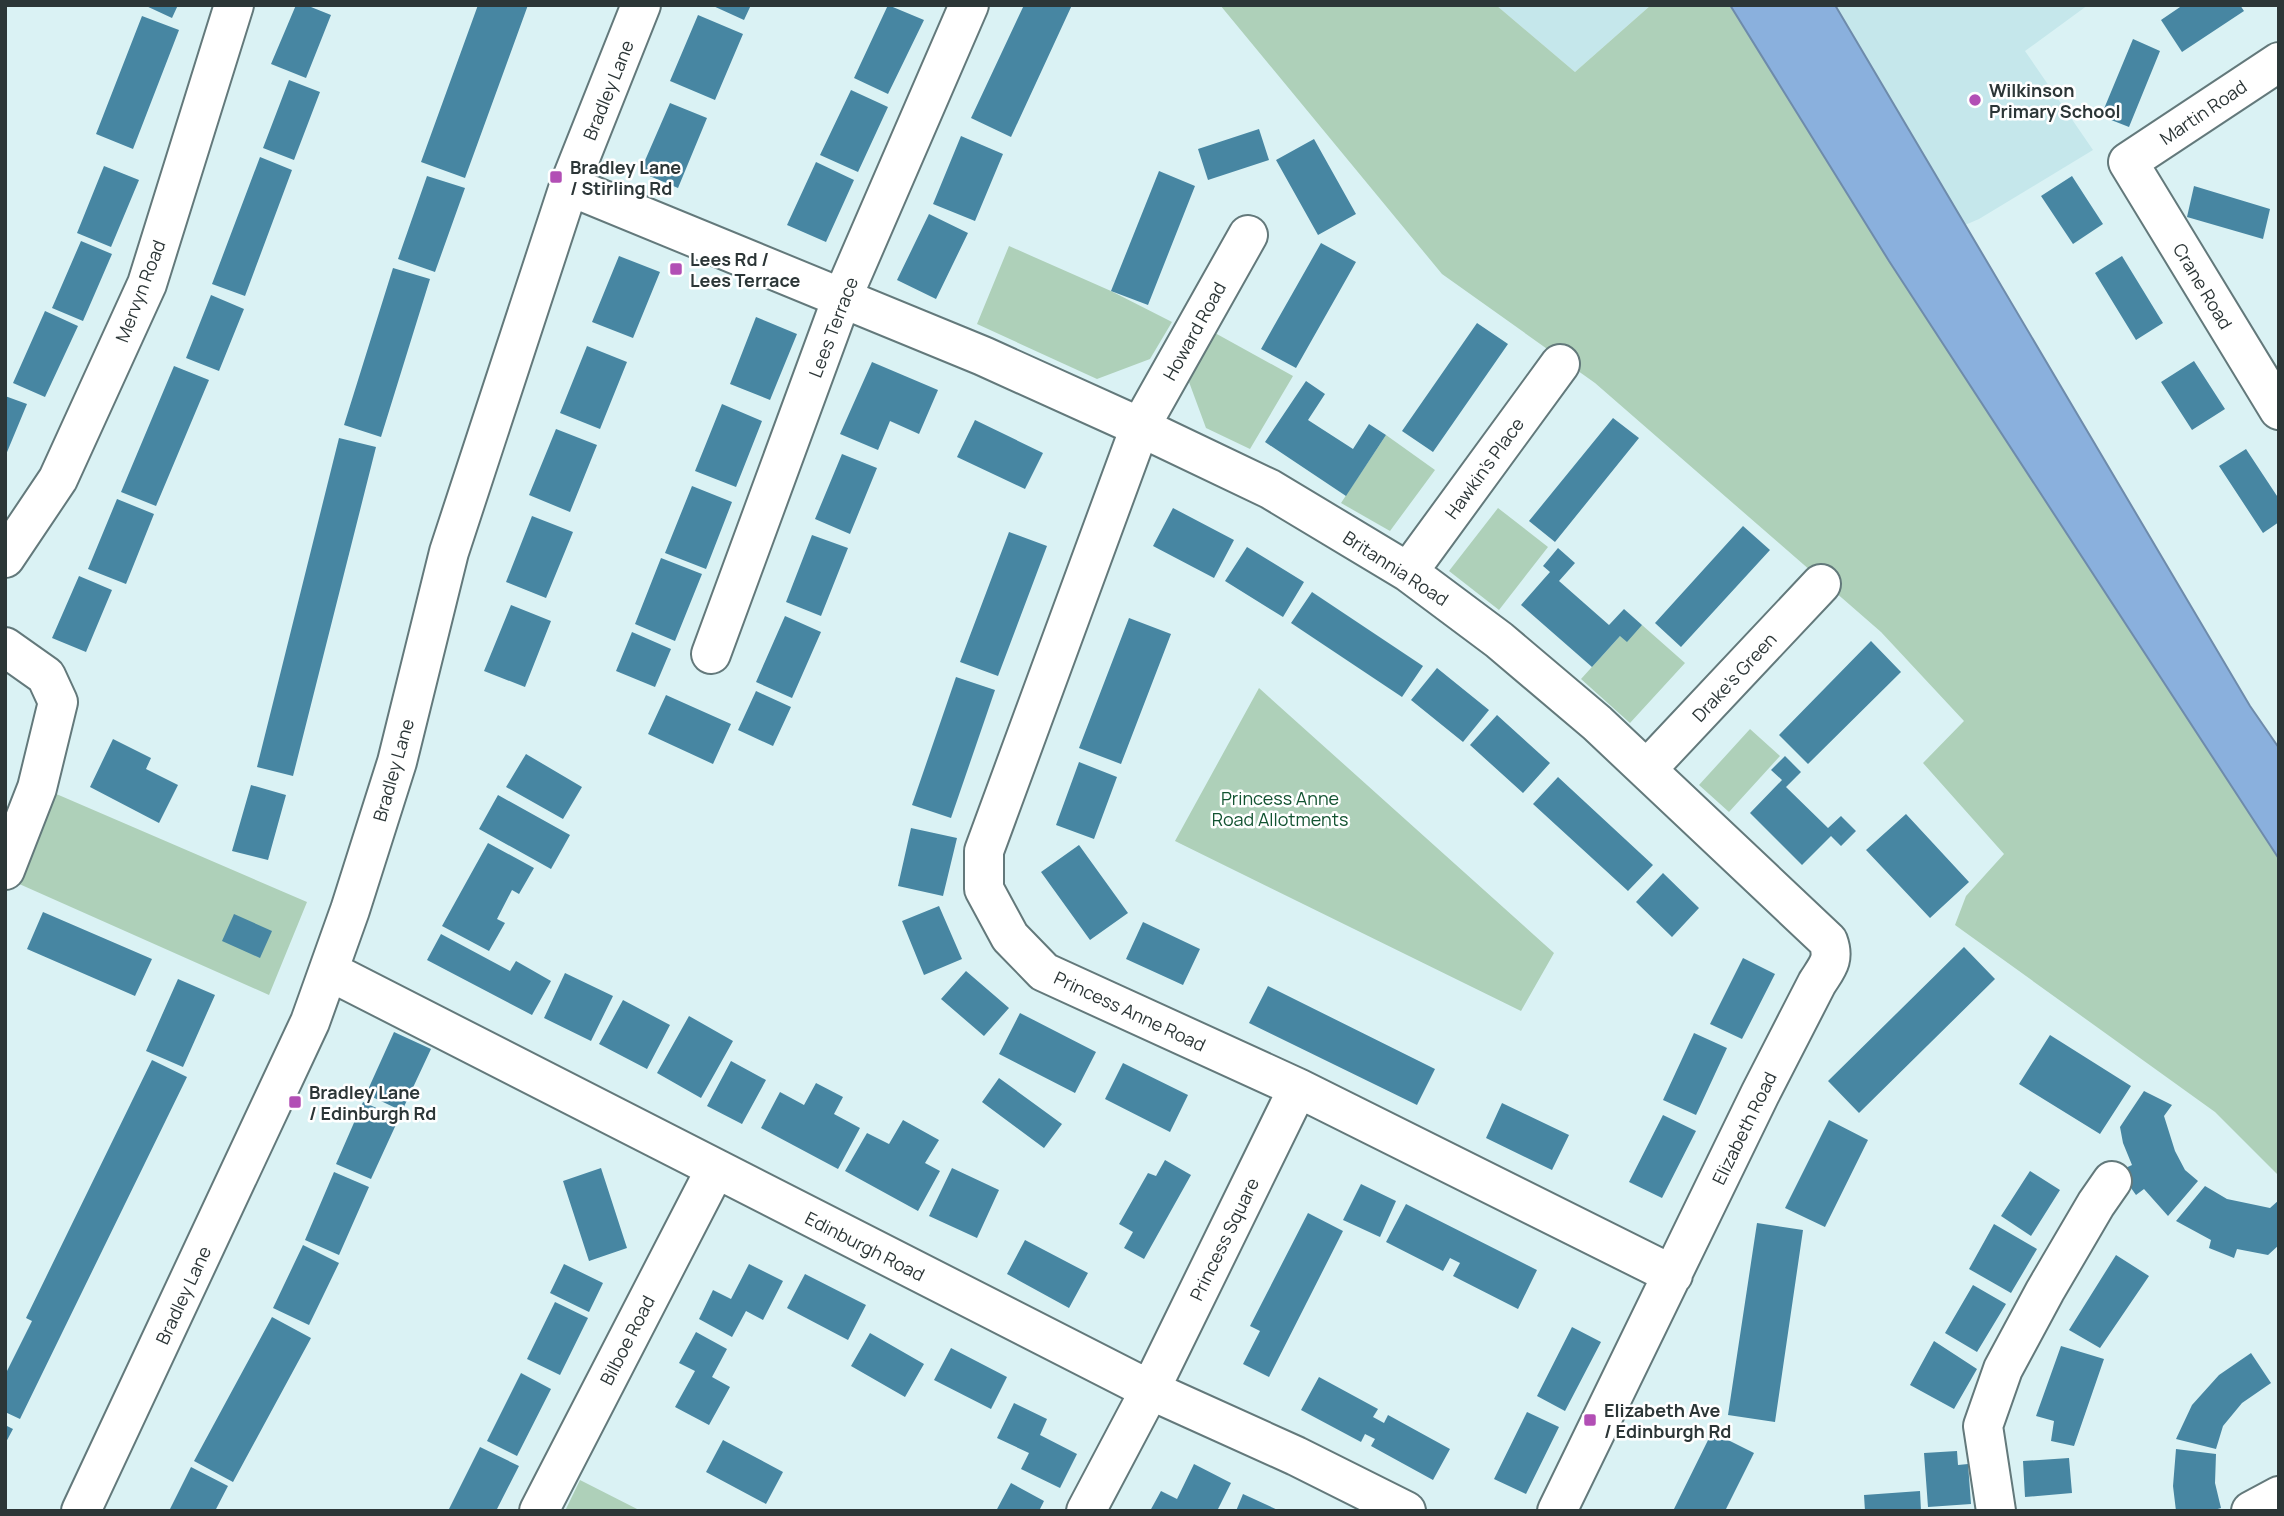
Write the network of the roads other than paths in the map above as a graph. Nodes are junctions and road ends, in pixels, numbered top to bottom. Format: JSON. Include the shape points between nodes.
{"nodes":[{"id":1,"x":234,"y":5,"type":"edge"},
{"id":2,"x":641,"y":5,"type":"edge"},
{"id":3,"x":969,"y":5,"type":"edge"},
{"id":4,"x":2279,"y":62,"type":"edge"},
{"id":5,"x":2128,"y":162,"type":"joint"},
{"id":6,"x":569,"y":186,"type":"junction"},
{"id":7,"x":1248,"y":235,"type":"dead end"},
{"id":8,"x":842,"y":298,"type":"junction"},
{"id":9,"x":1560,"y":365,"type":"dead end"},
{"id":10,"x":2279,"y":410,"type":"edge"},
{"id":11,"x":1140,"y":427,"type":"junction"},
{"id":12,"x":5,"y":558,"type":"edge"},
{"id":13,"x":1408,"y":572,"type":"junction"},
{"id":14,"x":1821,"y":584,"type":"dead end"},
{"id":15,"x":5,"y":646,"type":"edge"},
{"id":16,"x":711,"y":654,"type":"dead end"},
{"id":17,"x":1647,"y":769,"type":"junction"},
{"id":18,"x":5,"y":870,"type":"edge"},
{"id":19,"x":329,"y":971,"type":"junction"},
{"id":20,"x":1817,"y":983,"type":"joint"},
{"id":21,"x":1298,"y":1088,"type":"junction"},
{"id":22,"x":715,"y":1170,"type":"junction"},
{"id":23,"x":2112,"y":1181,"type":"dead end"},
{"id":24,"x":1672,"y":1275,"type":"junction"},
{"id":25,"x":1150,"y":1390,"type":"junction"},
{"id":26,"x":2279,"y":1464,"type":"edge"},
{"id":27,"x":2279,"y":1476,"type":"edge"},
{"id":28,"x":2279,"y":1496,"type":"edge"},
{"id":29,"x":81,"y":1511,"type":"edge"},
{"id":30,"x":539,"y":1511,"type":"edge"},
{"id":31,"x":1086,"y":1511,"type":"edge"},
{"id":32,"x":1406,"y":1511,"type":"edge"},
{"id":33,"x":1556,"y":1511,"type":"edge"},
{"id":34,"x":1996,"y":1511,"type":"edge"},
{"id":35,"x":2251,"y":1511,"type":"edge"}],
"edges":[{"from":1,"to":12,"type":"street","name":"Mervyn Road","via":[[147,284],[58,479]]},
{"from":2,"to":6,"type":"street","name":"Bradley Lane"},
{"from":3,"to":8,"type":"street","name":"Lees Terrace"},
{"from":4,"to":5,"type":"street","name":"Martin Road"},
{"from":5,"to":10,"type":"street","name":"Crane Road"},
{"from":6,"to":8,"type":"street","name":"Britannia Road"},
{"from":6,"to":19,"type":"street","name":"Bradley Lane","via":[[449,552],[397,762]]},
{"from":7,"to":11,"type":"street","name":"Howard Road"},
{"from":8,"to":11,"type":"street","name":"Britannia Road"},
{"from":8,"to":16,"type":"street","name":"Lees Terrace"},
{"from":9,"to":13,"type":"street","name":"Hawkin's Place"},
{"from":11,"to":13,"type":"street","name":"Britannia Road","via":[[1270,489]]},
{"from":11,"to":21,"type":"street","name":"Princess Anne Road","via":[[984,851],[984,889],[1010,937],[1044,972]]},
{"from":13,"to":17,"type":"street","name":"Britannia Road","via":[[1533,668]]},
{"from":14,"to":17,"type":"street","name":"Drake's Green"},
{"from":15,"to":18,"type":"street","via":[[46,676],[58,702],[37,788]]},
{"from":17,"to":20,"type":"street","name":"Britannia Road","via":[[1828,941],[1832,953]]},
{"from":19,"to":22,"type":"street","name":"Edinburgh Road"},
{"from":19,"to":29,"type":"street","name":"Bradley Lane","via":[[310,1022]]},
{"from":20,"to":24,"type":"street","name":"Elizabeth Road"},
{"from":21,"to":24,"type":"street","name":"Princess Anne Road"},
{"from":21,"to":25,"type":"street","name":"Princess Square"},
{"from":22,"to":25,"type":"street","name":"Edinburgh Road"},
{"from":22,"to":30,"type":"street","name":"Bilboe Road"},
{"from":23,"to":34,"type":"street","via":[[2003,1369],[1983,1426]]},
{"from":24,"to":33,"type":"street","name":"Elizabeth Road"},
{"from":25,"to":31,"type":"street","name":"Princess Square"},
{"from":25,"to":32,"type":"street","name":"Edinburgh Road"},
{"from":26,"to":27,"type":"street"},
{"from":28,"to":35,"type":"street"}]}
